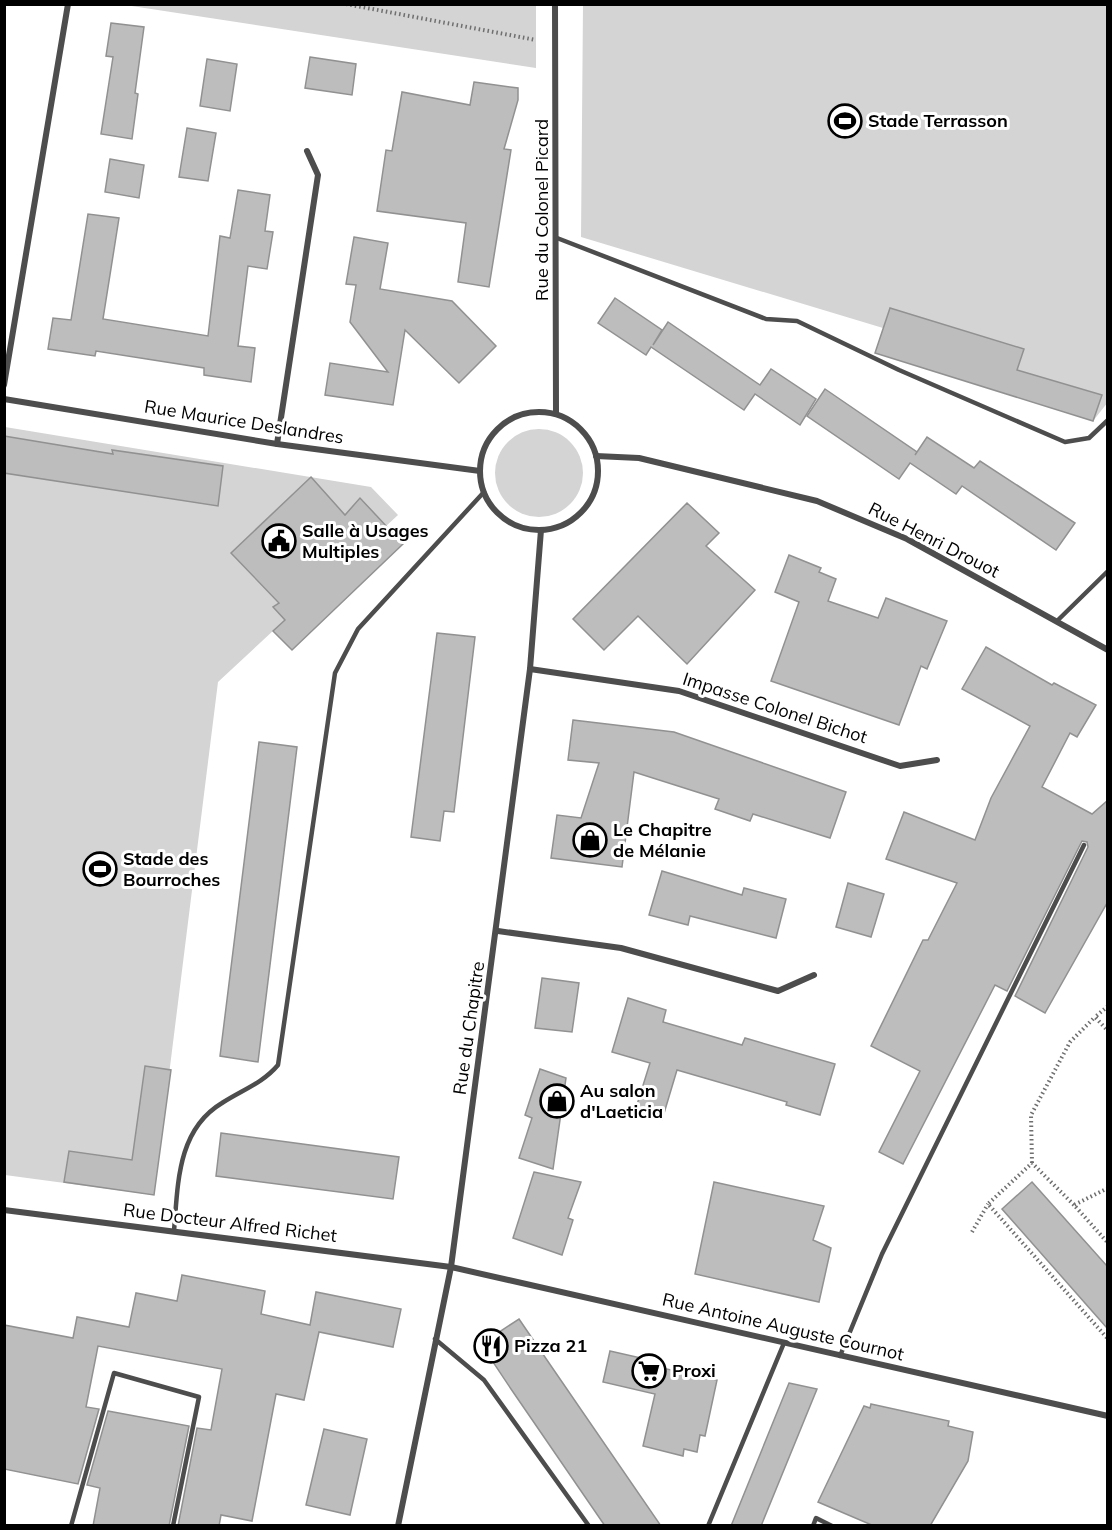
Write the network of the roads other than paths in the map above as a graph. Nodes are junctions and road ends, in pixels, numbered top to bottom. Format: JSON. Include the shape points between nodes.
{"nodes":[{"id":1,"x":68,"y":4,"type":"edge"},
{"id":2,"x":555,"y":4,"type":"edge"},
{"id":3,"x":307,"y":151,"type":"dead end"},
{"id":4,"x":557,"y":238,"type":"junction"},
{"id":5,"x":4,"y":386,"type":"edge"},
{"id":6,"x":4,"y":399,"type":"edge"},
{"id":7,"x":556,"y":414,"type":"junction"},
{"id":8,"x":1107,"y":420,"type":"edge"},
{"id":9,"x":277,"y":444,"type":"junction"},
{"id":10,"x":596,"y":456,"type":"junction"},
{"id":11,"x":480,"y":471,"type":"junction"},
{"id":12,"x":484,"y":492,"type":"junction"},
{"id":13,"x":541,"y":530,"type":"junction"},
{"id":14,"x":1107,"y":571,"type":"edge"},
{"id":15,"x":1057,"y":621,"type":"junction"},
{"id":16,"x":1107,"y":650,"type":"edge"},
{"id":17,"x":530,"y":669,"type":"junction"},
{"id":18,"x":937,"y":760,"type":"dead end"},
{"id":19,"x":1084,"y":845,"type":"dead end"},
{"id":20,"x":498,"y":932,"type":"junction"},
{"id":21,"x":814,"y":975,"type":"dead end"},
{"id":22,"x":4,"y":1210,"type":"edge"},
{"id":23,"x":174,"y":1231,"type":"junction"},
{"id":24,"x":451,"y":1268,"type":"junction"},
{"id":25,"x":435,"y":1339,"type":"junction"},
{"id":26,"x":784,"y":1343,"type":"junction"},
{"id":27,"x":840,"y":1356,"type":"junction"},
{"id":28,"x":1107,"y":1416,"type":"edge"},
{"id":29,"x":71,"y":1526,"type":"edge"},
{"id":30,"x":173,"y":1526,"type":"edge"},
{"id":31,"x":398,"y":1526,"type":"edge"},
{"id":32,"x":589,"y":1526,"type":"edge"},
{"id":33,"x":708,"y":1526,"type":"edge"},
{"id":34,"x":813,"y":1526,"type":"edge"},
{"id":35,"x":832,"y":1526,"type":"edge"}],
"edges":[{"from":1,"to":5,"type":"street"},
{"from":2,"to":4,"type":"street","name":"Rue du Colonel Picard"},
{"from":3,"to":9,"type":"street","via":[[318,174]]},
{"from":4,"to":7,"type":"street","name":"Rue du Colonel Picard"},
{"from":4,"to":8,"type":"lane","via":[[766,319],[798,321],[1065,442],[1089,438]]},
{"from":6,"to":9,"type":"street","name":"Rue Maurice Deslandres"},
{"from":7,"to":10,"type":"street","via":[[581,430]]},
{"from":7,"to":11,"type":"street","via":[[520,415],[504,424],[487,445]]},
{"from":9,"to":11,"type":"street","name":"Rue Maurice Deslandres"},
{"from":10,"to":13,"type":"street","via":[[595,491],[587,506],[559,527]]},
{"from":10,"to":15,"type":"street","name":"Rue Henri Drouot","via":[[639,458],[817,501],[907,539]]},
{"from":11,"to":12,"type":"street"},
{"from":12,"to":13,"type":"street","via":[[492,508],[506,520],[523,528]]},
{"from":12,"to":23,"type":"lane","via":[[358,629],[335,673],[279,1065],[267,1078],[220,1104],[196,1124],[181,1160]]},
{"from":13,"to":17,"type":"street","name":"Rue du Chapitre"},
{"from":14,"to":15,"type":"lane"},
{"from":15,"to":16,"type":"street","name":"Rue Henri Drouot"},
{"from":17,"to":18,"type":"street","name":"Impasse Colonel Bichot","via":[[679,691],[900,766]]},
{"from":17,"to":20,"type":"street","name":"Rue du Chapitre"},
{"from":19,"to":27,"type":"lane","via":[[882,1254]]},
{"from":20,"to":21,"type":"street","via":[[621,948],[778,991]]},
{"from":20,"to":24,"type":"street","name":"Rue du Chapitre"},
{"from":22,"to":23,"type":"street","name":"Rue Docteur Alfred Richet"},
{"from":23,"to":24,"type":"street","name":"Rue Docteur Alfred Richet"},
{"from":24,"to":25,"type":"street","name":"Rue du Chapitre"},
{"from":24,"to":26,"type":"street","name":"Rue Antoine Auguste Cournot"},
{"from":25,"to":31,"type":"street","name":"Rue du Chapitre"},
{"from":25,"to":32,"type":"lane","via":[[483,1380]]},
{"from":26,"to":27,"type":"street","name":"Rue Antoine Auguste Cournot"},
{"from":26,"to":33,"type":"lane"},
{"from":27,"to":28,"type":"street","name":"Rue Antoine Auguste Cournot"},
{"from":29,"to":30,"type":"lane","via":[[114,1373],[199,1397]]},
{"from":34,"to":35,"type":"lane","via":[[816,1518]]}]}
